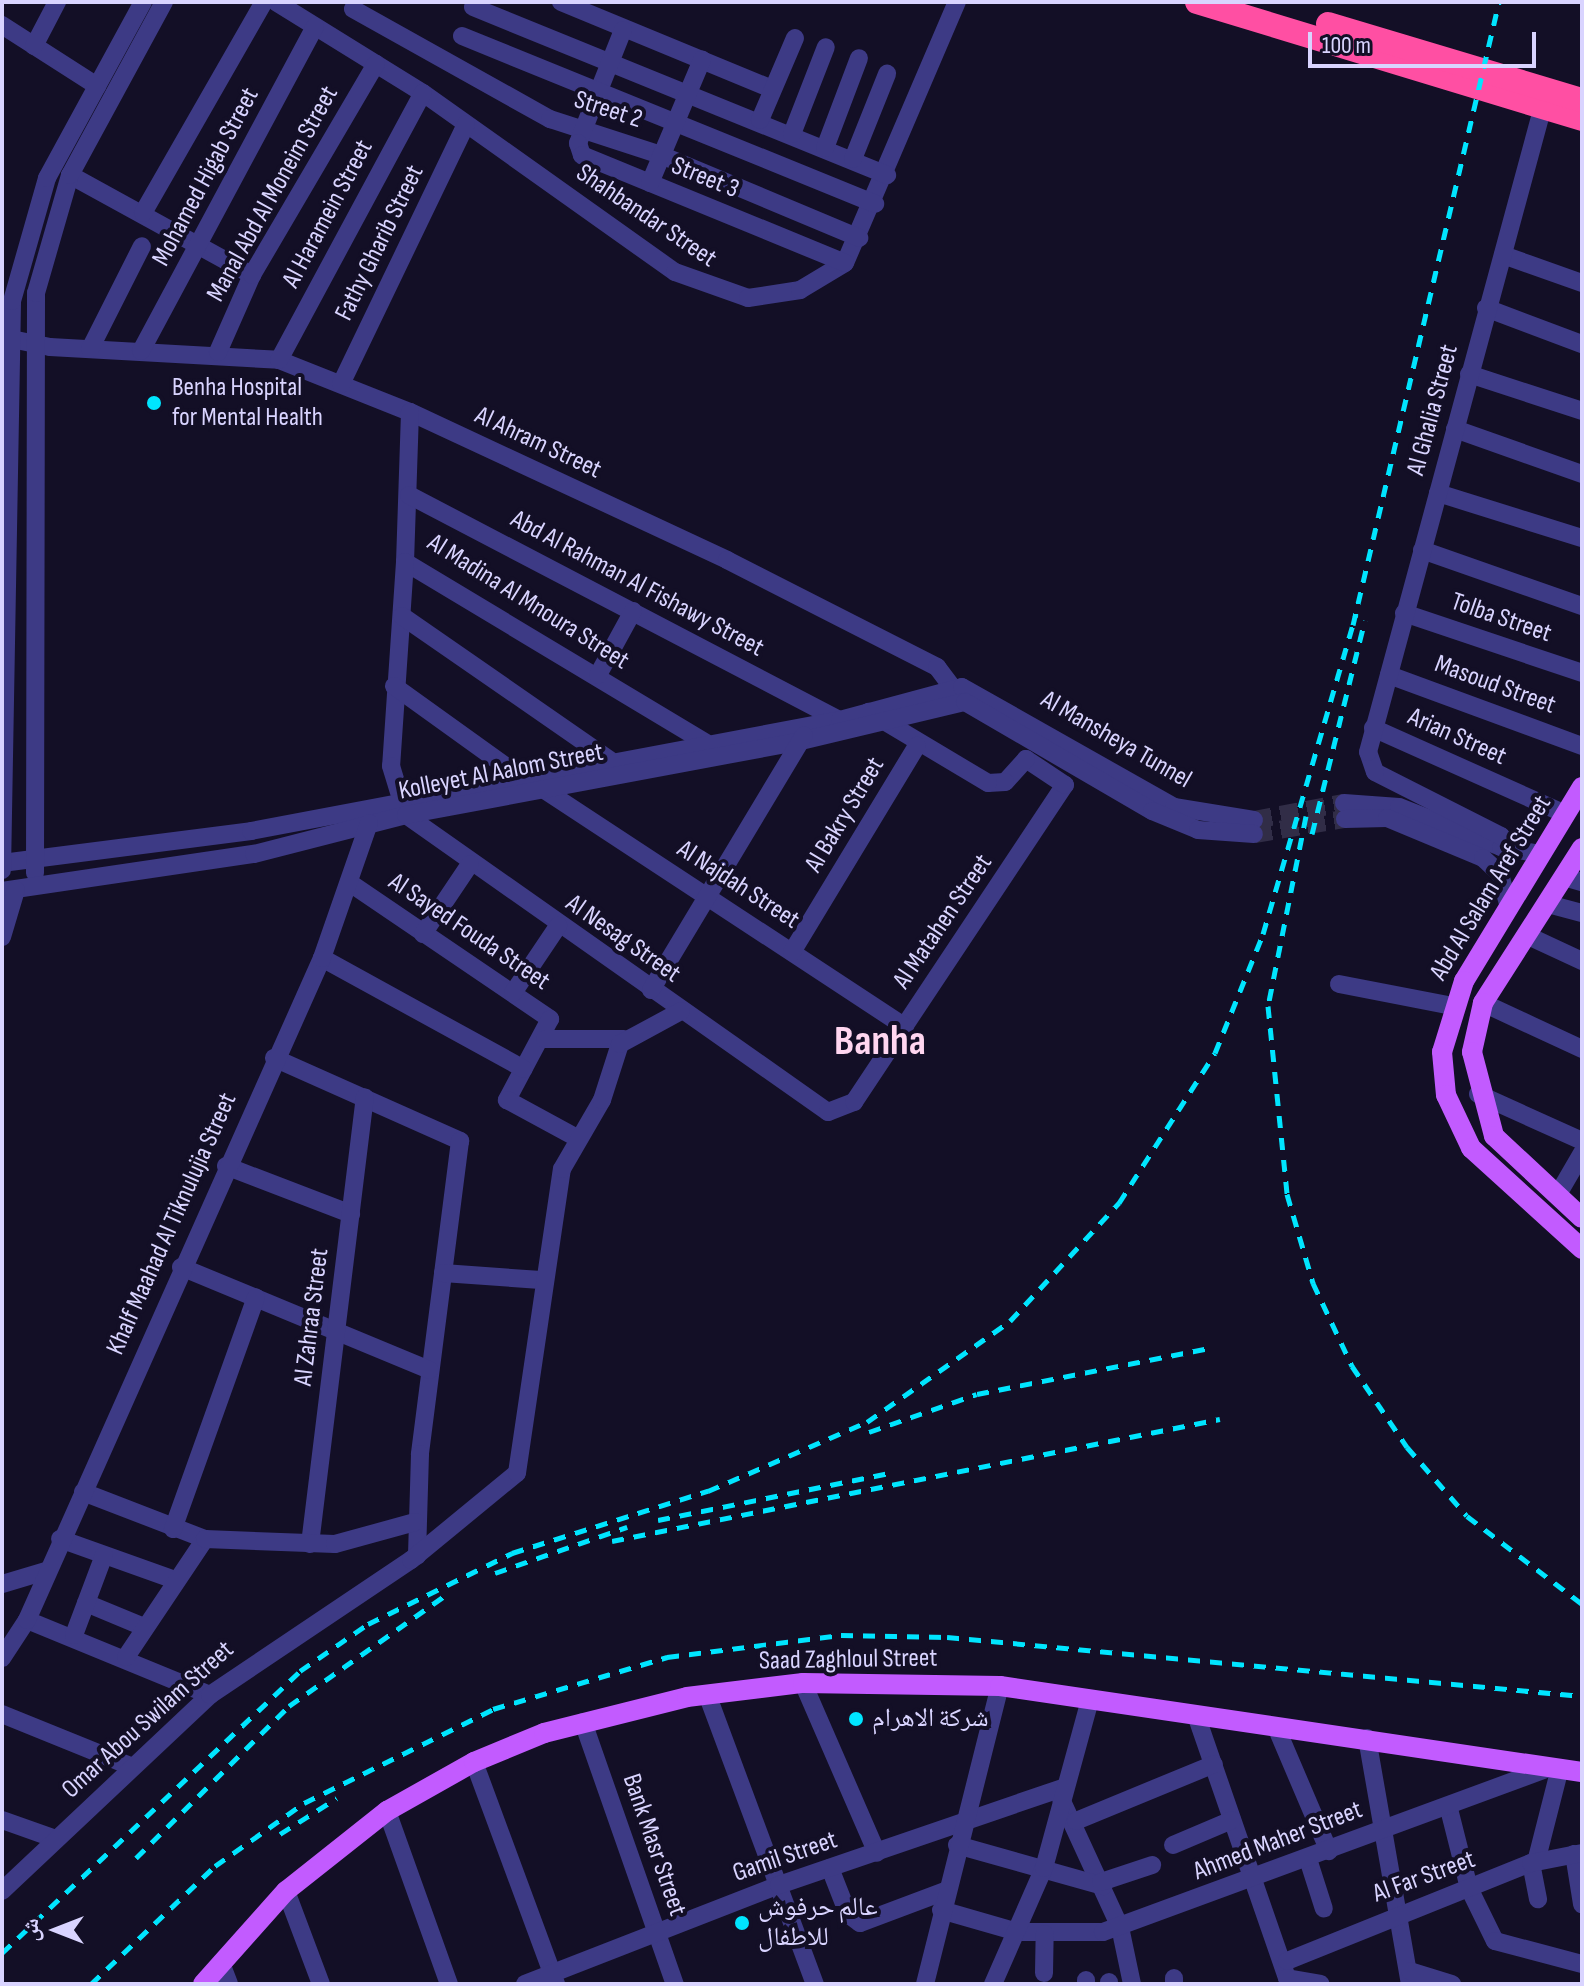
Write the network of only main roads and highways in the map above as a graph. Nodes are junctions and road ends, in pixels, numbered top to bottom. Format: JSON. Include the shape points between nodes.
{"nodes":[{"id":1,"x":1197,"y":2,"type":"edge"},
{"id":2,"x":1253,"y":2,"type":"edge"},
{"id":3,"x":1321,"y":30,"type":"junction"},
{"id":4,"x":1491,"y":82,"type":"junction"},
{"id":5,"x":1582,"y":100,"type":"edge"},
{"id":6,"x":1582,"y":119,"type":"edge"},
{"id":7,"x":1582,"y":787,"type":"edge"},
{"id":8,"x":1582,"y":848,"type":"edge"},
{"id":9,"x":1573,"y":880,"type":"edge"},
{"id":10,"x":1449,"y":1015,"type":"junction"},
{"id":11,"x":1474,"y":1035,"type":"junction"},
{"id":12,"x":1444,"y":1083,"type":"junction"},
{"id":13,"x":1476,"y":1086,"type":"junction"},
{"id":14,"x":1582,"y":1218,"type":"edge"},
{"id":15,"x":1582,"y":1249,"type":"edge"},
{"id":16,"x":1582,"y":1772,"type":"edge"},
{"id":17,"x":203,"y":1984,"type":"edge"}],
"edges":[{"from":1,"to":3,"type":"highway"},
{"from":2,"to":3,"type":"highway"},
{"from":3,"to":4,"type":"highway"},
{"from":4,"to":5,"type":"highway"},
{"from":4,"to":6,"type":"highway"},
{"from":7,"to":10,"type":"main road","name":"Abd Al Salam Aref Street","via":[[1508,904]]},
{"from":8,"to":9,"type":"main road","name":"Abd Al Salam Aref Street"},
{"from":9,"to":11,"type":"main road","name":"Abd Al Salam Aref Street","via":[[1526,935],[1483,1003]]},
{"from":10,"to":11,"type":"main road","via":[[1455,1038]]},
{"from":10,"to":12,"type":"main road","name":"Abd Al Salam Aref Street"},
{"from":11,"to":13,"type":"main road","name":"Abd Al Salam Aref Street"},
{"from":12,"to":13,"type":"main road","via":[[1457,1074]]},
{"from":12,"to":15,"type":"main road","name":"Abd Al Salam Aref Street","via":[[1471,1148]]},
{"from":13,"to":14,"type":"main road","name":"Abd Al Salam Aref Street","via":[[1494,1136]]},
{"from":16,"to":17,"type":"main road","name":"Saad Zaghloul Street","via":[[1000,1686],[803,1683],[707,1694],[583,1722],[474,1762],[387,1811],[286,1891]]}]}
